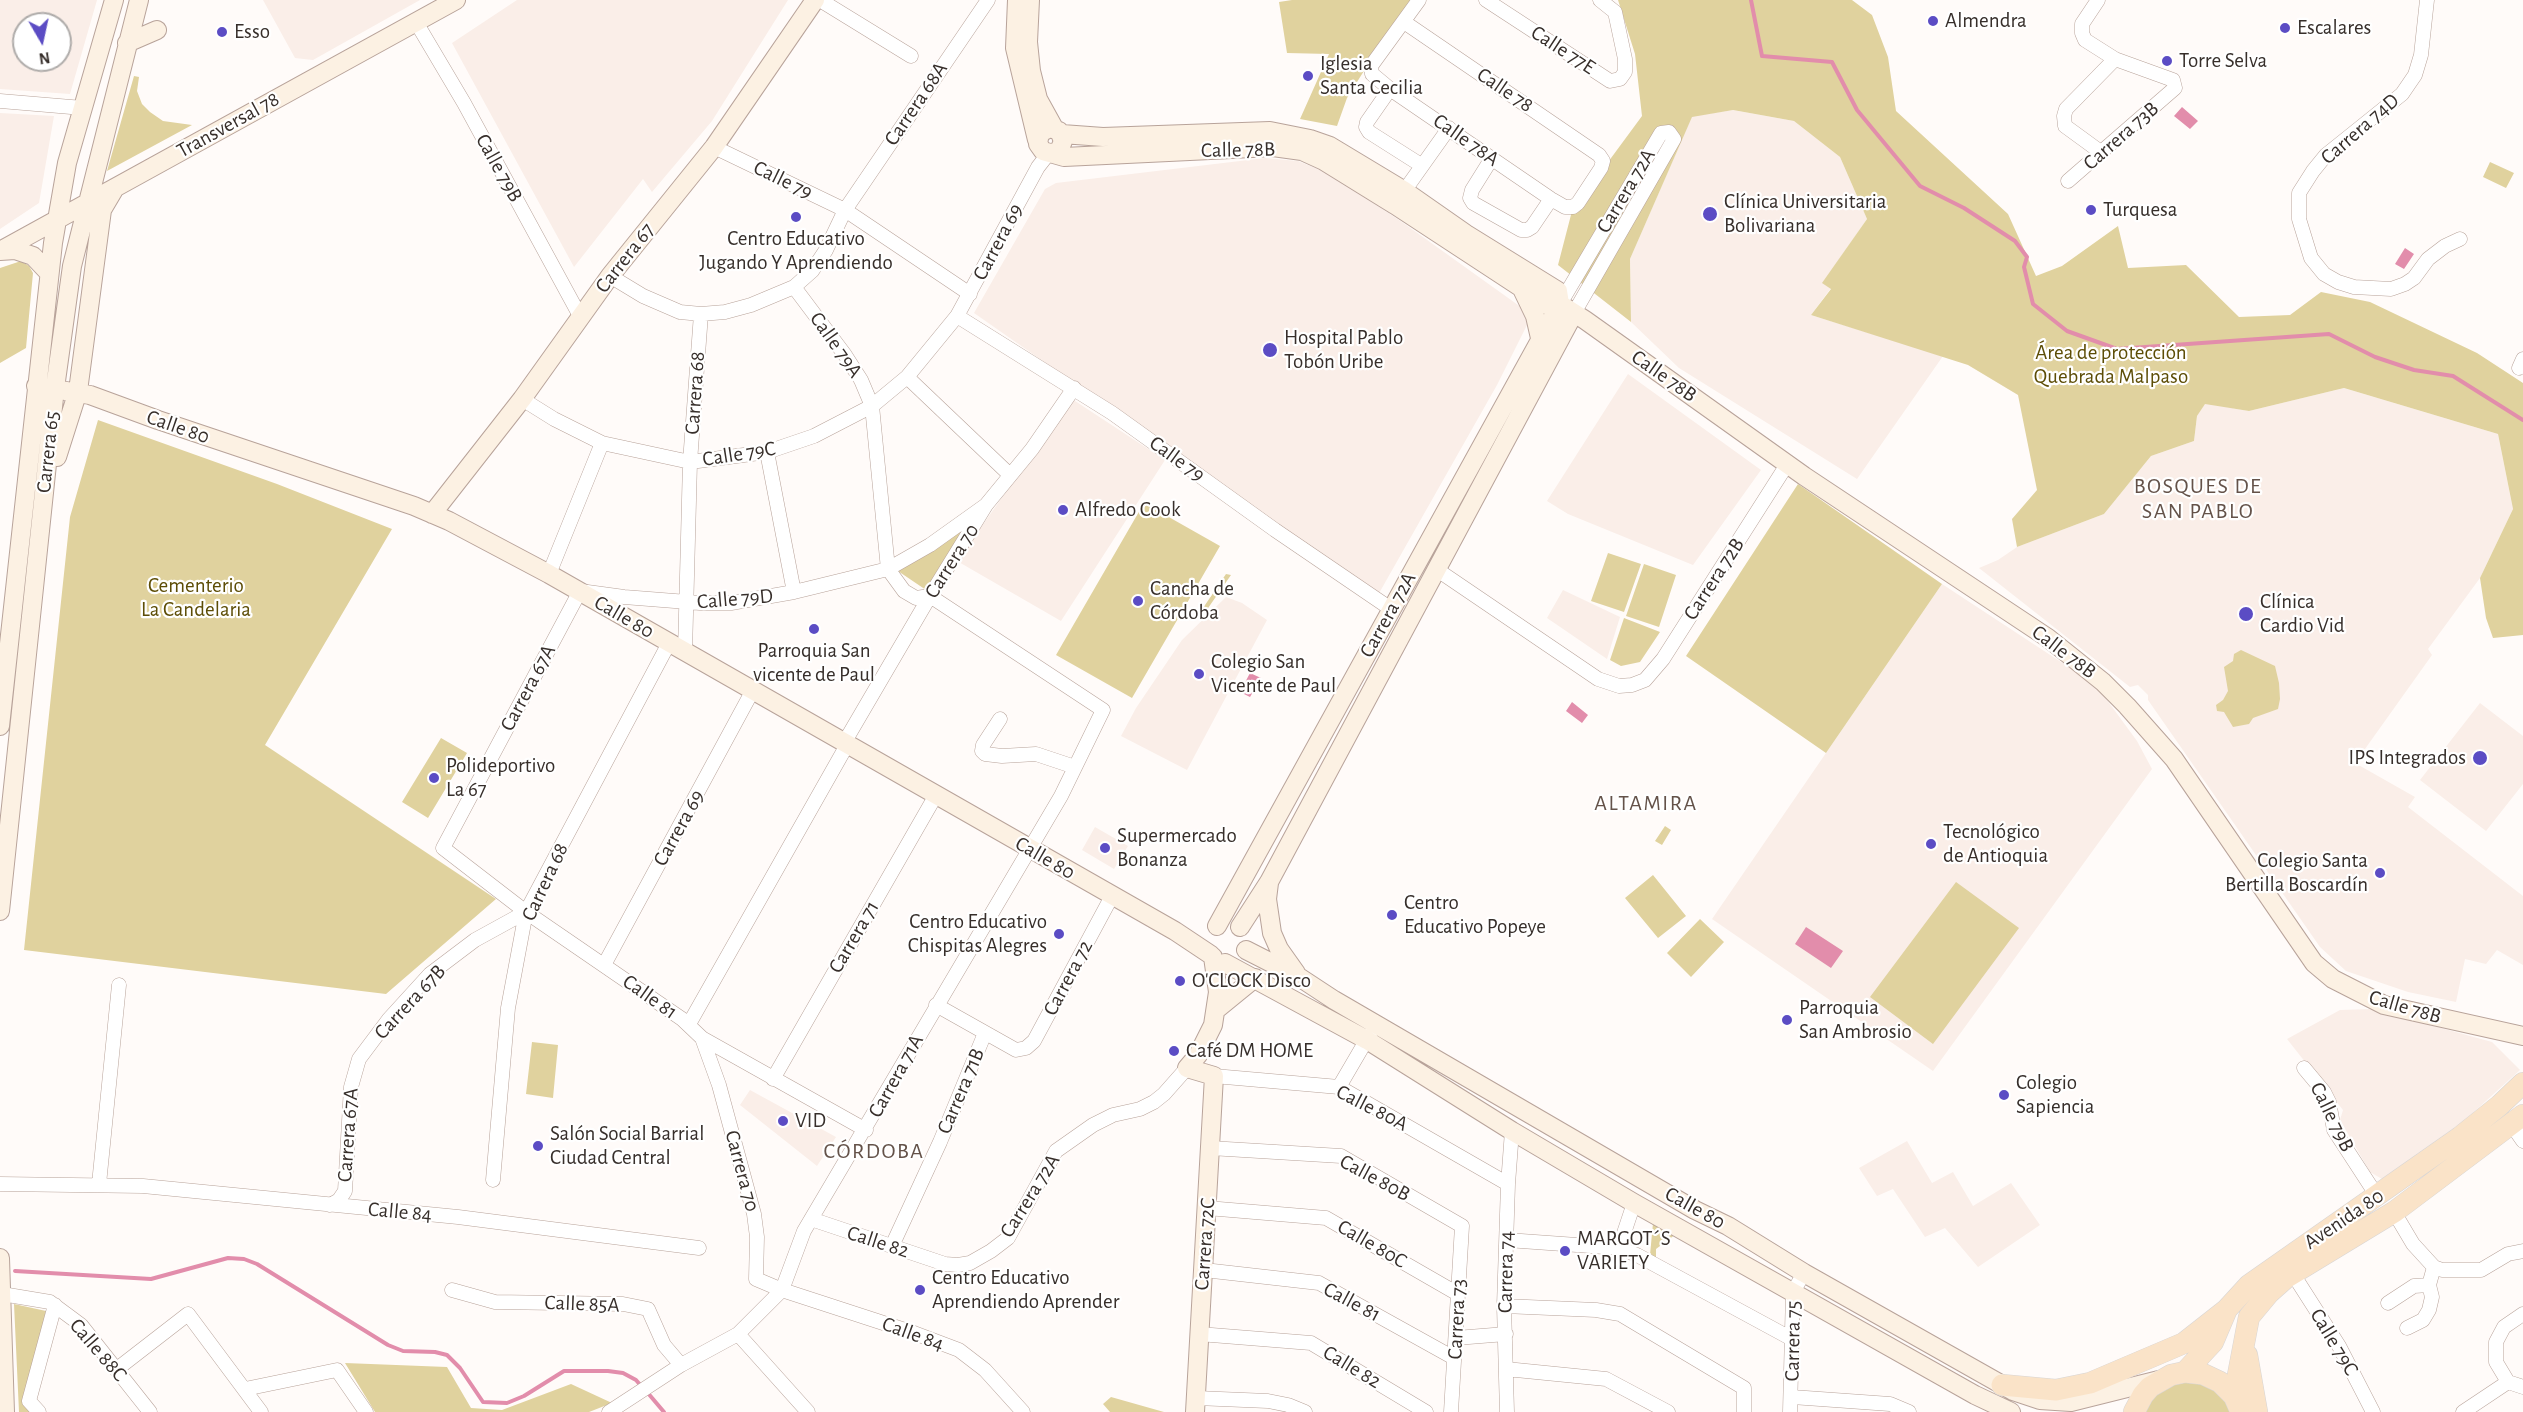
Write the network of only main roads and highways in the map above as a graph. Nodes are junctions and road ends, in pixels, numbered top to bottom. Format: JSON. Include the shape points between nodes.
{"nodes":[{"id":1,"x":114,"y":0,"type":"edge"},
{"id":2,"x":139,"y":0,"type":"edge"},
{"id":3,"x":456,"y":0,"type":"edge"},
{"id":4,"x":815,"y":0,"type":"edge"},
{"id":5,"x":1017,"y":0,"type":"edge"},
{"id":6,"x":1030,"y":0,"type":"edge"},
{"id":7,"x":157,"y":30,"type":"dead end"},
{"id":8,"x":127,"y":43,"type":"junction"},
{"id":9,"x":1038,"y":99,"type":"junction"},
{"id":10,"x":1058,"y":131,"type":"junction"},
{"id":11,"x":1103,"y":137,"type":"junction"},
{"id":12,"x":1043,"y":152,"type":"junction"},
{"id":13,"x":118,"y":184,"type":"junction"},
{"id":14,"x":1399,"y":197,"type":"junction"},
{"id":15,"x":86,"y":202,"type":"junction"},
{"id":16,"x":57,"y":218,"type":"junction"},
{"id":17,"x":1432,"y":230,"type":"junction"},
{"id":18,"x":1467,"y":234,"type":"junction"},
{"id":19,"x":0,"y":251,"type":"edge"},
{"id":20,"x":72,"y":266,"type":"junction"},
{"id":21,"x":49,"y":273,"type":"junction"},
{"id":22,"x":91,"y":287,"type":"junction"},
{"id":23,"x":1522,"y":289,"type":"junction"},
{"id":24,"x":1567,"y":308,"type":"junction"},
{"id":25,"x":1598,"y":329,"type":"junction"},
{"id":26,"x":1540,"y":338,"type":"junction"},
{"id":27,"x":1559,"y":340,"type":"junction"},
{"id":28,"x":36,"y":386,"type":"junction"},
{"id":29,"x":55,"y":388,"type":"junction"},
{"id":30,"x":78,"y":391,"type":"junction"},
{"id":31,"x":432,"y":514,"type":"junction"},
{"id":32,"x":39,"y":538,"type":"junction"},
{"id":33,"x":7,"y":649,"type":"junction"},
{"id":34,"x":0,"y":677,"type":"edge"},
{"id":35,"x":1350,"y":684,"type":"junction"},
{"id":36,"x":1371,"y":693,"type":"junction"},
{"id":37,"x":0,"y":726,"type":"edge"},
{"id":38,"x":5,"y":801,"type":"edge"},
{"id":39,"x":1269,"y":882,"type":"junction"},
{"id":40,"x":0,"y":911,"type":"edge"},
{"id":41,"x":1239,"y":927,"type":"junction"},
{"id":42,"x":1215,"y":928,"type":"junction"},
{"id":43,"x":1175,"y":931,"type":"junction"},
{"id":44,"x":1246,"y":950,"type":"junction"},
{"id":45,"x":1218,"y":960,"type":"junction"},
{"id":46,"x":1299,"y":977,"type":"junction"},
{"id":47,"x":1255,"y":978,"type":"junction"},
{"id":48,"x":1217,"y":1009,"type":"junction"},
{"id":49,"x":1371,"y":1032,"type":"junction"},
{"id":50,"x":2517,"y":1035,"type":"edge"},
{"id":51,"x":2523,"y":1050,"type":"edge"},
{"id":52,"x":1187,"y":1068,"type":"joint"},
{"id":53,"x":1214,"y":1076,"type":"joint"},
{"id":54,"x":2523,"y":1083,"type":"edge"},
{"id":55,"x":2519,"y":1127,"type":"edge"},
{"id":56,"x":0,"y":1258,"type":"edge"},
{"id":57,"x":2227,"y":1309,"type":"junction"},
{"id":58,"x":2245,"y":1342,"type":"junction"},
{"id":59,"x":2185,"y":1372,"type":"junction"},
{"id":60,"x":2159,"y":1380,"type":"junction"},
{"id":61,"x":2002,"y":1385,"type":"junction"},
{"id":62,"x":2238,"y":1404,"type":"edge"},
{"id":63,"x":1196,"y":1405,"type":"edge"},
{"id":64,"x":5,"y":1412,"type":"edge"},
{"id":65,"x":2011,"y":1412,"type":"edge"},
{"id":66,"x":2134,"y":1412,"type":"edge"},
{"id":67,"x":2257,"y":1412,"type":"edge"}],
"edges":[{"from":1,"to":16,"type":"main road","name":"Carrera 65","via":[[67,163]]},
{"from":2,"to":8,"type":"main road","name":"Carrera 65"},
{"from":3,"to":13,"type":"main road","name":"Transversal 78"},
{"from":4,"to":31,"type":"main road","name":"Carrera 67","via":[[714,147],[610,276],[522,399]]},
{"from":5,"to":12,"type":"main road","via":[[1015,48]]},
{"from":6,"to":9,"type":"main road","via":[[1028,42]]},
{"from":7,"to":8,"type":"main road"},
{"from":8,"to":15,"type":"main road","name":"Carrera 65"},
{"from":9,"to":10,"type":"main road"},
{"from":9,"to":11,"type":"main road","via":[[1064,124]]},
{"from":10,"to":11,"type":"main road","name":"Calle 78B"},
{"from":10,"to":12,"type":"main road","via":[[1043,130]]},
{"from":11,"to":14,"type":"main road","name":"Calle 78B","via":[[1270,131],[1290,134],[1330,146]]},
{"from":12,"to":14,"type":"main road","name":"Calle 78B","via":[[1073,158],[1273,147],[1302,152]]},
{"from":13,"to":15,"type":"main road","name":"Transversal 78"},
{"from":13,"to":22,"type":"main road","via":[[102,210]]},
{"from":14,"to":17,"type":"main road","name":"Calle 78B"},
{"from":14,"to":18,"type":"main road","name":"Calle 78B"},
{"from":15,"to":16,"type":"main road","name":"Transversal 78"},
{"from":15,"to":20,"type":"main road","name":"Carrera 65"},
{"from":16,"to":19,"type":"main road","name":"Transversal 78"},
{"from":16,"to":21,"type":"main road","name":"Carrera 65"},
{"from":17,"to":18,"type":"main road","via":[[1442,226]]},
{"from":17,"to":23,"type":"main road","name":"Calle 78B"},
{"from":18,"to":24,"type":"main road","name":"Calle 78B","via":[[1558,291]]},
{"from":19,"to":21,"type":"main road","via":[[15,250],[33,256]]},
{"from":20,"to":22,"type":"main road"},
{"from":20,"to":29,"type":"main road","name":"Carrera 65"},
{"from":21,"to":28,"type":"main road","name":"Carrera 65"},
{"from":22,"to":30,"type":"main road"},
{"from":23,"to":24,"type":"main road","name":"Calle 78B","via":[[1549,306]]},
{"from":23,"to":26,"type":"main road","via":[[1535,315]]},
{"from":24,"to":25,"type":"main road","name":"Calle 78B"},
{"from":24,"to":26,"type":"main road","name":"Carrera 72A"},
{"from":24,"to":27,"type":"main road","name":"Carrera 72A"},
{"from":25,"to":27,"type":"main road","via":[[1577,331]]},
{"from":25,"to":50,"type":"main road","name":"Calle 78B","via":[[1788,464],[2048,638],[2119,697],[2174,759],[2314,963],[2333,979],[2384,1005]]},
{"from":26,"to":35,"type":"main road","name":"Carrera 72A"},
{"from":27,"to":36,"type":"main road","name":"Carrera 72A"},
{"from":28,"to":29,"type":"main road","name":"Calle 80"},
{"from":28,"to":33,"type":"main road","name":"Carrera 65"},
{"from":29,"to":30,"type":"main road","name":"Calle 80"},
{"from":29,"to":32,"type":"main road","name":"Carrera 65"},
{"from":30,"to":31,"type":"main road","name":"Calle 80"},
{"from":30,"to":32,"type":"main road","via":[[62,437]]},
{"from":31,"to":43,"type":"main road","name":"Calle 80","via":[[580,591]]},
{"from":32,"to":38,"type":"main road","name":"Carrera 65"},
{"from":33,"to":34,"type":"main road"},
{"from":33,"to":37,"type":"main road","name":"Carrera 65"},
{"from":35,"to":36,"type":"main road"},
{"from":35,"to":42,"type":"main road","name":"Carrera 72A"},
{"from":36,"to":39,"type":"main road","name":"Carrera 72A"},
{"from":38,"to":40,"type":"main road","name":"Carrera 65"},
{"from":39,"to":41,"type":"main road","name":"Carrera 72A"},
{"from":39,"to":46,"type":"main road","via":[[1272,933]]},
{"from":41,"to":42,"type":"main road","via":[[1228,923]]},
{"from":41,"to":44,"type":"main road","via":[[1246,938]]},
{"from":42,"to":43,"type":"main road"},
{"from":42,"to":45,"type":"main road","via":[[1207,945]]},
{"from":43,"to":45,"type":"main road","name":"Calle 80"},
{"from":44,"to":45,"type":"main road","via":[[1238,960]]},
{"from":44,"to":46,"type":"main road","name":"Calle 80"},
{"from":45,"to":47,"type":"main road","name":"Calle 80"},
{"from":45,"to":48,"type":"main road","name":"Carrera 72A"},
{"from":46,"to":49,"type":"main road","name":"Calle 80"},
{"from":47,"to":48,"type":"main road"},
{"from":47,"to":49,"type":"main road","name":"Calle 80"},
{"from":48,"to":52,"type":"main road","name":"Carrera 72A","via":[[1207,1041]]},
{"from":49,"to":61,"type":"main road","name":"Calle 80","via":[[1728,1226]]},
{"from":49,"to":65,"type":"main road","name":"Calle 80","via":[[1512,1131]]},
{"from":50,"to":51,"type":"main road","name":"Calle 78B"},
{"from":52,"to":53,"type":"main road","name":"Calle 80A"},
{"from":53,"to":63,"type":"main road","name":"Carrera 72C"},
{"from":54,"to":57,"type":"main road","name":"Avenida 80","via":[[2471,1128],[2261,1276]]},
{"from":55,"to":58,"type":"main road","name":"Avenida 80","via":[[2394,1212],[2293,1274],[2269,1293],[2249,1317]]},
{"from":56,"to":64,"type":"main road"},
{"from":57,"to":59,"type":"main road","name":"Avenida 80","via":[[2213,1342]]},
{"from":57,"to":61,"type":"main road","via":[[2184,1343],[2090,1383],[2056,1390]]},
{"from":58,"to":62,"type":"main road","name":"Avenida 80"},
{"from":58,"to":67,"type":"main road"},
{"from":59,"to":60,"type":"main road"},
{"from":59,"to":62,"type":"main road","via":[[2212,1378]]},
{"from":60,"to":61,"type":"main road","name":"Calle 80","via":[[2064,1402],[2027,1397]]},
{"from":60,"to":66,"type":"main road","via":[[2143,1395]]}]}
